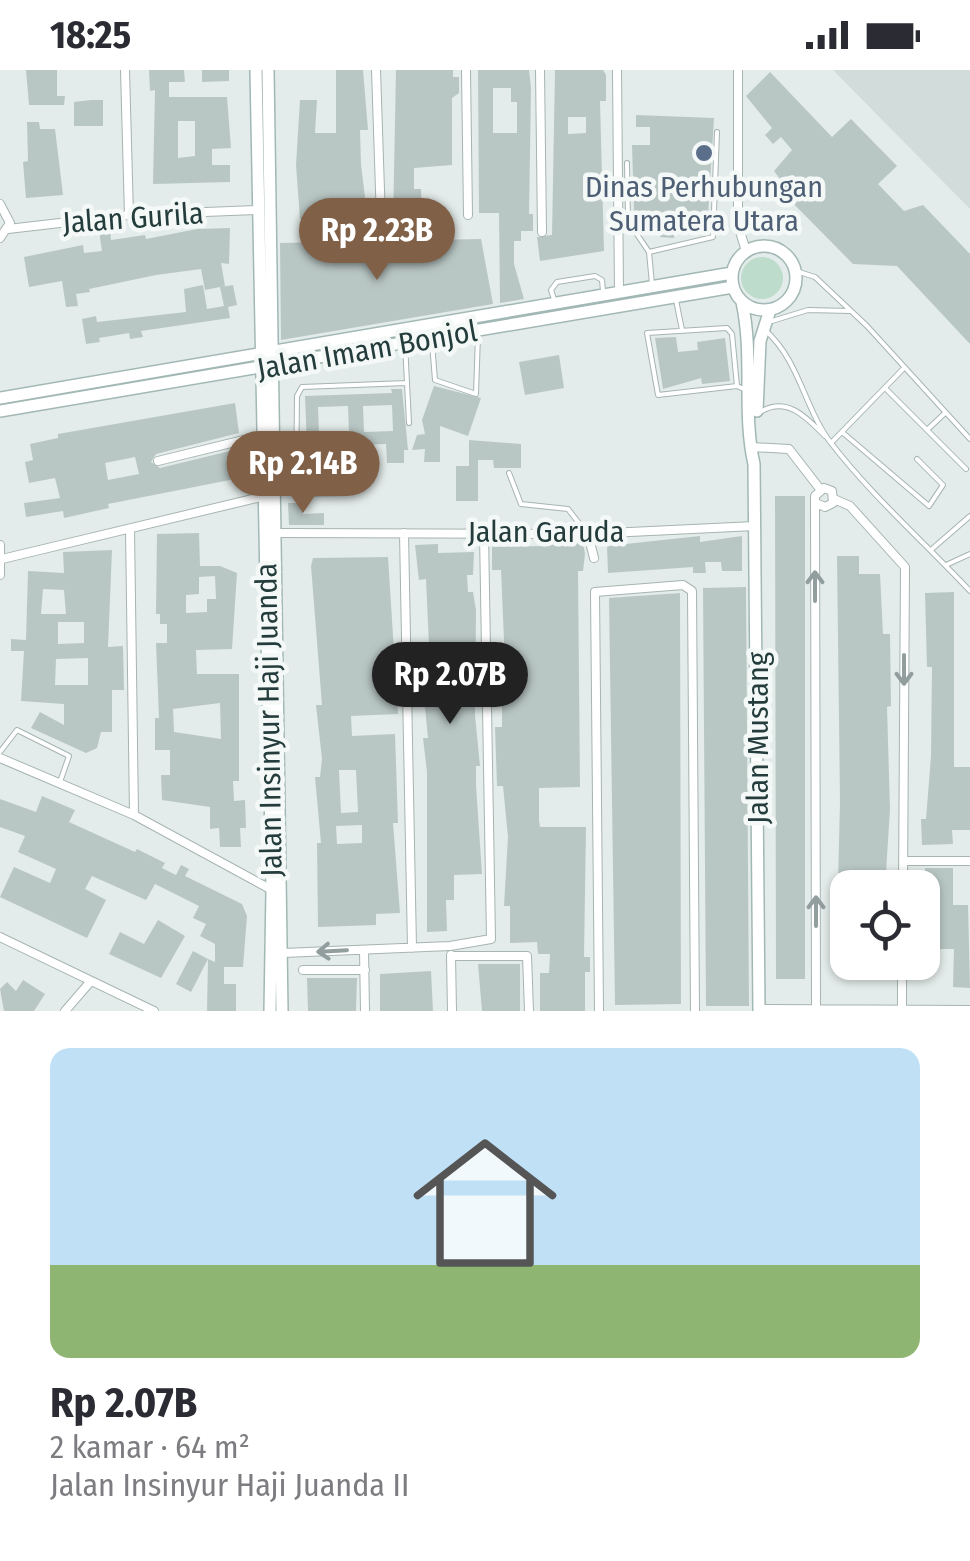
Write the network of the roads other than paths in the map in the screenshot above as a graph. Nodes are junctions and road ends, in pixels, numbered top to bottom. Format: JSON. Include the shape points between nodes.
{"nodes":[{"id":1,"x":125,"y":70,"type":"edge"},
{"id":2,"x":256,"y":70,"type":"edge"},
{"id":3,"x":268,"y":70,"type":"edge"},
{"id":4,"x":376,"y":70,"type":"edge"},
{"id":5,"x":466,"y":70,"type":"edge"},
{"id":6,"x":540,"y":70,"type":"edge"},
{"id":7,"x":617,"y":70,"type":"edge"},
{"id":8,"x":738,"y":70,"type":"edge"},
{"id":9,"x":717,"y":132,"type":"dead end"},
{"id":10,"x":627,"y":163,"type":"dead end"},
{"id":11,"x":0,"y":204,"type":"edge"},
{"id":12,"x":259,"y":210,"type":"junction"},
{"id":13,"x":129,"y":215,"type":"junction"},
{"id":14,"x":468,"y":215,"type":"dead end"},
{"id":15,"x":381,"y":220,"type":"dead end"},
{"id":16,"x":8,"y":230,"type":"junction"},
{"id":17,"x":542,"y":232,"type":"dead end"},
{"id":18,"x":0,"y":238,"type":"edge"},
{"id":19,"x":746,"y":251,"type":"junction"},
{"id":20,"x":649,"y":252,"type":"junction"},
{"id":21,"x":796,"y":270,"type":"junction"},
{"id":22,"x":732,"y":280,"type":"junction"},
{"id":23,"x":653,"y":287,"type":"junction"},
{"id":24,"x":619,"y":293,"type":"junction"},
{"id":25,"x":604,"y":296,"type":"junction"},
{"id":26,"x":675,"y":296,"type":"junction"},
{"id":27,"x":742,"y":302,"type":"junction"},
{"id":28,"x":565,"y":307,"type":"junction"},
{"id":29,"x":770,"y":310,"type":"junction"},
{"id":30,"x":850,"y":311,"type":"junction"},
{"id":31,"x":506,"y":319,"type":"junction"},
{"id":32,"x":764,"y":326,"type":"junction"},
{"id":33,"x":478,"y":330,"type":"junction"},
{"id":34,"x":682,"y":330,"type":"junction"},
{"id":35,"x":431,"y":331,"type":"junction"},
{"id":36,"x":404,"y":336,"type":"junction"},
{"id":37,"x":269,"y":361,"type":"junction"},
{"id":38,"x":903,"y":369,"type":"junction"},
{"id":39,"x":407,"y":383,"type":"junction"},
{"id":40,"x":884,"y":388,"type":"junction"},
{"id":41,"x":744,"y":389,"type":"junction"},
{"id":42,"x":93,"y":390,"type":"junction"},
{"id":43,"x":0,"y":398,"type":"edge"},
{"id":44,"x":0,"y":410,"type":"edge"},
{"id":45,"x":757,"y":414,"type":"junction"},
{"id":46,"x":945,"y":414,"type":"junction"},
{"id":47,"x":409,"y":423,"type":"dead end"},
{"id":48,"x":927,"y":430,"type":"junction"},
{"id":49,"x":842,"y":432,"type":"junction"},
{"id":50,"x":264,"y":436,"type":"junction"},
{"id":51,"x":970,"y":439,"type":"edge"},
{"id":52,"x":830,"y":441,"type":"junction"},
{"id":53,"x":754,"y":447,"type":"junction"},
{"id":54,"x":296,"y":458,"type":"junction"},
{"id":55,"x":276,"y":459,"type":"junction"},
{"id":56,"x":917,"y":459,"type":"dead end"},
{"id":57,"x":158,"y":460,"type":"dead end"},
{"id":58,"x":966,"y":468,"type":"dead end"},
{"id":59,"x":509,"y":473,"type":"dead end"},
{"id":60,"x":296,"y":486,"type":"dead end"},
{"id":61,"x":820,"y":489,"type":"junction"},
{"id":62,"x":265,"y":496,"type":"junction"},
{"id":63,"x":834,"y":499,"type":"junction"},
{"id":64,"x":818,"y":504,"type":"junction"},
{"id":65,"x":970,"y":516,"type":"edge"},
{"id":66,"x":755,"y":526,"type":"junction"},
{"id":67,"x":130,"y":529,"type":"junction"},
{"id":68,"x":276,"y":532,"type":"junction"},
{"id":69,"x":404,"y":532,"type":"junction"},
{"id":70,"x":484,"y":533,"type":"junction"},
{"id":71,"x":588,"y":534,"type":"junction"},
{"id":72,"x":0,"y":545,"type":"edge"},
{"id":73,"x":931,"y":550,"type":"junction"},
{"id":74,"x":970,"y":554,"type":"edge"},
{"id":75,"x":594,"y":558,"type":"dead end"},
{"id":76,"x":2,"y":559,"type":"edge"},
{"id":77,"x":946,"y":565,"type":"junction"},
{"id":78,"x":0,"y":575,"type":"edge"},
{"id":79,"x":970,"y":591,"type":"edge"},
{"id":80,"x":0,"y":755,"type":"edge"},
{"id":81,"x":60,"y":782,"type":"junction"},
{"id":82,"x":134,"y":815,"type":"junction"},
{"id":83,"x":904,"y":861,"type":"junction"},
{"id":84,"x":970,"y":861,"type":"edge"},
{"id":85,"x":904,"y":870,"type":"edge"},
{"id":86,"x":272,"y":890,"type":"junction"},
{"id":87,"x":0,"y":937,"type":"edge"},
{"id":88,"x":450,"y":946,"type":"junction"},
{"id":89,"x":412,"y":948,"type":"junction"},
{"id":90,"x":364,"y":950,"type":"junction"},
{"id":91,"x":283,"y":953,"type":"junction"},
{"id":92,"x":452,"y":956,"type":"junction"},
{"id":93,"x":302,"y":970,"type":"dead end"},
{"id":94,"x":364,"y":970,"type":"junction"},
{"id":95,"x":902,"y":980,"type":"edge"},
{"id":96,"x":91,"y":981,"type":"junction"},
{"id":97,"x":816,"y":1008,"type":"junction"},
{"id":98,"x":902,"y":1009,"type":"edge"},
{"id":99,"x":758,"y":1010,"type":"edge"},
{"id":100,"x":970,"y":1010,"type":"edge"},
{"id":101,"x":66,"y":1011,"type":"edge"},
{"id":102,"x":154,"y":1011,"type":"edge"},
{"id":103,"x":270,"y":1011,"type":"edge"},
{"id":104,"x":282,"y":1011,"type":"edge"},
{"id":105,"x":365,"y":1011,"type":"edge"},
{"id":106,"x":452,"y":1011,"type":"edge"},
{"id":107,"x":528,"y":1011,"type":"edge"},
{"id":108,"x":599,"y":1011,"type":"edge"},
{"id":109,"x":696,"y":1011,"type":"edge"}],
"edges":[{"from":1,"to":13,"type":"street"},
{"from":2,"to":12,"type":"main road","name":"Jalan Insinyur Haji Juanda"},
{"from":3,"to":37,"type":"main road","name":"Jalan Insinyur Haji Juanda"},
{"from":4,"to":15,"type":"street"},
{"from":5,"to":14,"type":"street"},
{"from":6,"to":17,"type":"street"},
{"from":7,"to":24,"type":"street"},
{"from":8,"to":19,"type":"street","via":[[738,225]]},
{"from":9,"to":20,"type":"lane","via":[[713,238]]},
{"from":10,"to":20,"type":"lane","via":[[628,220]]},
{"from":11,"to":16,"type":"street","via":[[10,217]]},
{"from":12,"to":13,"type":"street","name":"Jalan Gurila"},
{"from":12,"to":37,"type":"main road","name":"Jalan Insinyur Haji Juanda"},
{"from":13,"to":16,"type":"street","name":"Jalan Gurila"},
{"from":16,"to":18,"type":"street"},
{"from":19,"to":21,"type":"main road","via":[[774,247]]},
{"from":19,"to":22,"type":"main road"},
{"from":20,"to":23,"type":"lane"},
{"from":21,"to":29,"type":"main road","via":[[793,292]]},
{"from":21,"to":30,"type":"lane","via":[[816,277]]},
{"from":22,"to":23,"type":"main road","name":"Jalan Imam Bonjol"},
{"from":22,"to":26,"type":"main road","name":"Jalan Imam Bonjol"},
{"from":22,"to":27,"type":"main road"},
{"from":23,"to":24,"type":"main road","name":"Jalan Imam Bonjol"},
{"from":24,"to":25,"type":"main road","name":"Jalan Imam Bonjol"},
{"from":25,"to":28,"type":"main road","name":"Jalan Imam Bonjol"},
{"from":25,"to":28,"type":"lane","via":[[599,277],[553,284]]},
{"from":26,"to":28,"type":"main road","name":"Jalan Imam Bonjol"},
{"from":26,"to":34,"type":"lane"},
{"from":27,"to":29,"type":"main road"},
{"from":27,"to":41,"type":"main road","name":"Jalan Mustang","via":[[751,348]]},
{"from":28,"to":31,"type":"main road","name":"Jalan Imam Bonjol"},
{"from":28,"to":31,"type":"main road","name":"Jalan Imam Bonjol"},
{"from":29,"to":32,"type":"main road","name":"Jalan Mustang"},
{"from":30,"to":32,"type":"lane","via":[[808,310]]},
{"from":30,"to":38,"type":"lane"},
{"from":31,"to":33,"type":"main road","name":"Jalan Imam Bonjol"},
{"from":31,"to":35,"type":"main road","name":"Jalan Imam Bonjol"},
{"from":32,"to":45,"type":"main road","name":"Jalan Mustang"},
{"from":32,"to":52,"type":"lane","via":[[798,373]]},
{"from":33,"to":35,"type":"main road","name":"Jalan Imam Bonjol"},
{"from":33,"to":35,"type":"lane","via":[[476,394],[435,380]]},
{"from":34,"to":41,"type":"lane","via":[[729,330]]},
{"from":34,"to":41,"type":"lane","via":[[646,333],[656,394]]},
{"from":35,"to":36,"type":"main road","name":"Jalan Imam Bonjol"},
{"from":36,"to":37,"type":"main road","name":"Jalan Imam Bonjol"},
{"from":36,"to":39,"type":"lane"},
{"from":37,"to":42,"type":"main road","name":"Jalan Imam Bonjol"},
{"from":37,"to":50,"type":"main road","name":"Jalan Insinyur Haji Juanda"},
{"from":37,"to":55,"type":"main road","name":"Jalan Insinyur Haji Juanda"},
{"from":38,"to":40,"type":"lane"},
{"from":38,"to":46,"type":"lane"},
{"from":39,"to":47,"type":"lane"},
{"from":39,"to":54,"type":"lane","via":[[302,386]]},
{"from":40,"to":48,"type":"lane"},
{"from":40,"to":49,"type":"lane"},
{"from":41,"to":53,"type":"main road","name":"Jalan Mustang"},
{"from":42,"to":43,"type":"main road","name":"Jalan Imam Bonjol"},
{"from":42,"to":44,"type":"main road","name":"Jalan Imam Bonjol"},
{"from":45,"to":52,"type":"lane","via":[[770,406],[789,407]]},
{"from":45,"to":53,"type":"main road","name":"Jalan Mustang"},
{"from":46,"to":48,"type":"lane"},
{"from":46,"to":51,"type":"lane"},
{"from":48,"to":58,"type":"lane"},
{"from":49,"to":52,"type":"lane"},
{"from":49,"to":56,"type":"lane","via":[[929,506],[943,485]]},
{"from":50,"to":57,"type":"street"},
{"from":50,"to":62,"type":"main road","name":"Jalan Insinyur Haji Juanda"},
{"from":52,"to":73,"type":"lane"},
{"from":53,"to":61,"type":"street","via":[[789,449]]},
{"from":53,"to":66,"type":"main road","name":"Jalan Mustang"},
{"from":54,"to":55,"type":"lane"},
{"from":54,"to":60,"type":"lane"},
{"from":55,"to":68,"type":"main road","name":"Jalan Insinyur Haji Juanda"},
{"from":59,"to":71,"type":"lane","via":[[521,504],[568,510]]},
{"from":61,"to":63,"type":"street","via":[[828,488]]},
{"from":61,"to":64,"type":"street"},
{"from":62,"to":67,"type":"street"},
{"from":62,"to":86,"type":"main road","name":"Jalan Insinyur Haji Juanda"},
{"from":63,"to":64,"type":"street","via":[[826,507]]},
{"from":63,"to":83,"type":"street","one_way":true,"via":[[850,506],[904,562]]},
{"from":97,"to":64,"type":"street","one_way":true},
{"from":65,"to":73,"type":"lane"},
{"from":66,"to":71,"type":"street","name":"Jalan Garuda"},
{"from":66,"to":99,"type":"main road","name":"Jalan Mustang"},
{"from":67,"to":76,"type":"street"},
{"from":67,"to":82,"type":"street"},
{"from":68,"to":69,"type":"street","name":"Jalan Garuda"},
{"from":68,"to":91,"type":"main road","name":"Jalan Insinyur Haji Juanda"},
{"from":69,"to":70,"type":"street","name":"Jalan Garuda"},
{"from":69,"to":89,"type":"street"},
{"from":70,"to":71,"type":"street","name":"Jalan Garuda"},
{"from":70,"to":88,"type":"street","via":[[493,935]]},
{"from":71,"to":75,"type":"street"},
{"from":72,"to":76,"type":"street"},
{"from":73,"to":77,"type":"lane"},
{"from":74,"to":77,"type":"lane"},
{"from":76,"to":78,"type":"street"},
{"from":77,"to":79,"type":"lane"},
{"from":80,"to":81,"type":"street"},
{"from":80,"to":81,"type":"lane","via":[[17,730],[69,756]]},
{"from":81,"to":82,"type":"street"},
{"from":82,"to":86,"type":"street"},
{"from":83,"to":84,"type":"street"},
{"from":83,"to":85,"type":"street"},
{"from":86,"to":103,"type":"main road","name":"Jalan Insinyur Haji Juanda"},
{"from":87,"to":96,"type":"street"},
{"from":88,"to":89,"type":"street"},
{"from":88,"to":92,"type":"street"},
{"from":89,"to":90,"type":"street"},
{"from":90,"to":91,"type":"street","one_way":true},
{"from":90,"to":94,"type":"street"},
{"from":91,"to":104,"type":"main road","name":"Jalan Insinyur Haji Juanda"},
{"from":92,"to":106,"type":"street"},
{"from":92,"to":107,"type":"street","via":[[527,956]]},
{"from":93,"to":94,"type":"street"},
{"from":94,"to":105,"type":"street"},
{"from":95,"to":98,"type":"street"},
{"from":96,"to":101,"type":"street"},
{"from":96,"to":102,"type":"street"},
{"from":97,"to":98,"type":"street"},
{"from":97,"to":99,"type":"street"},
{"from":98,"to":100,"type":"street"},
{"from":108,"to":109,"type":"street","via":[[595,592],[682,586],[692,591]]}]}
